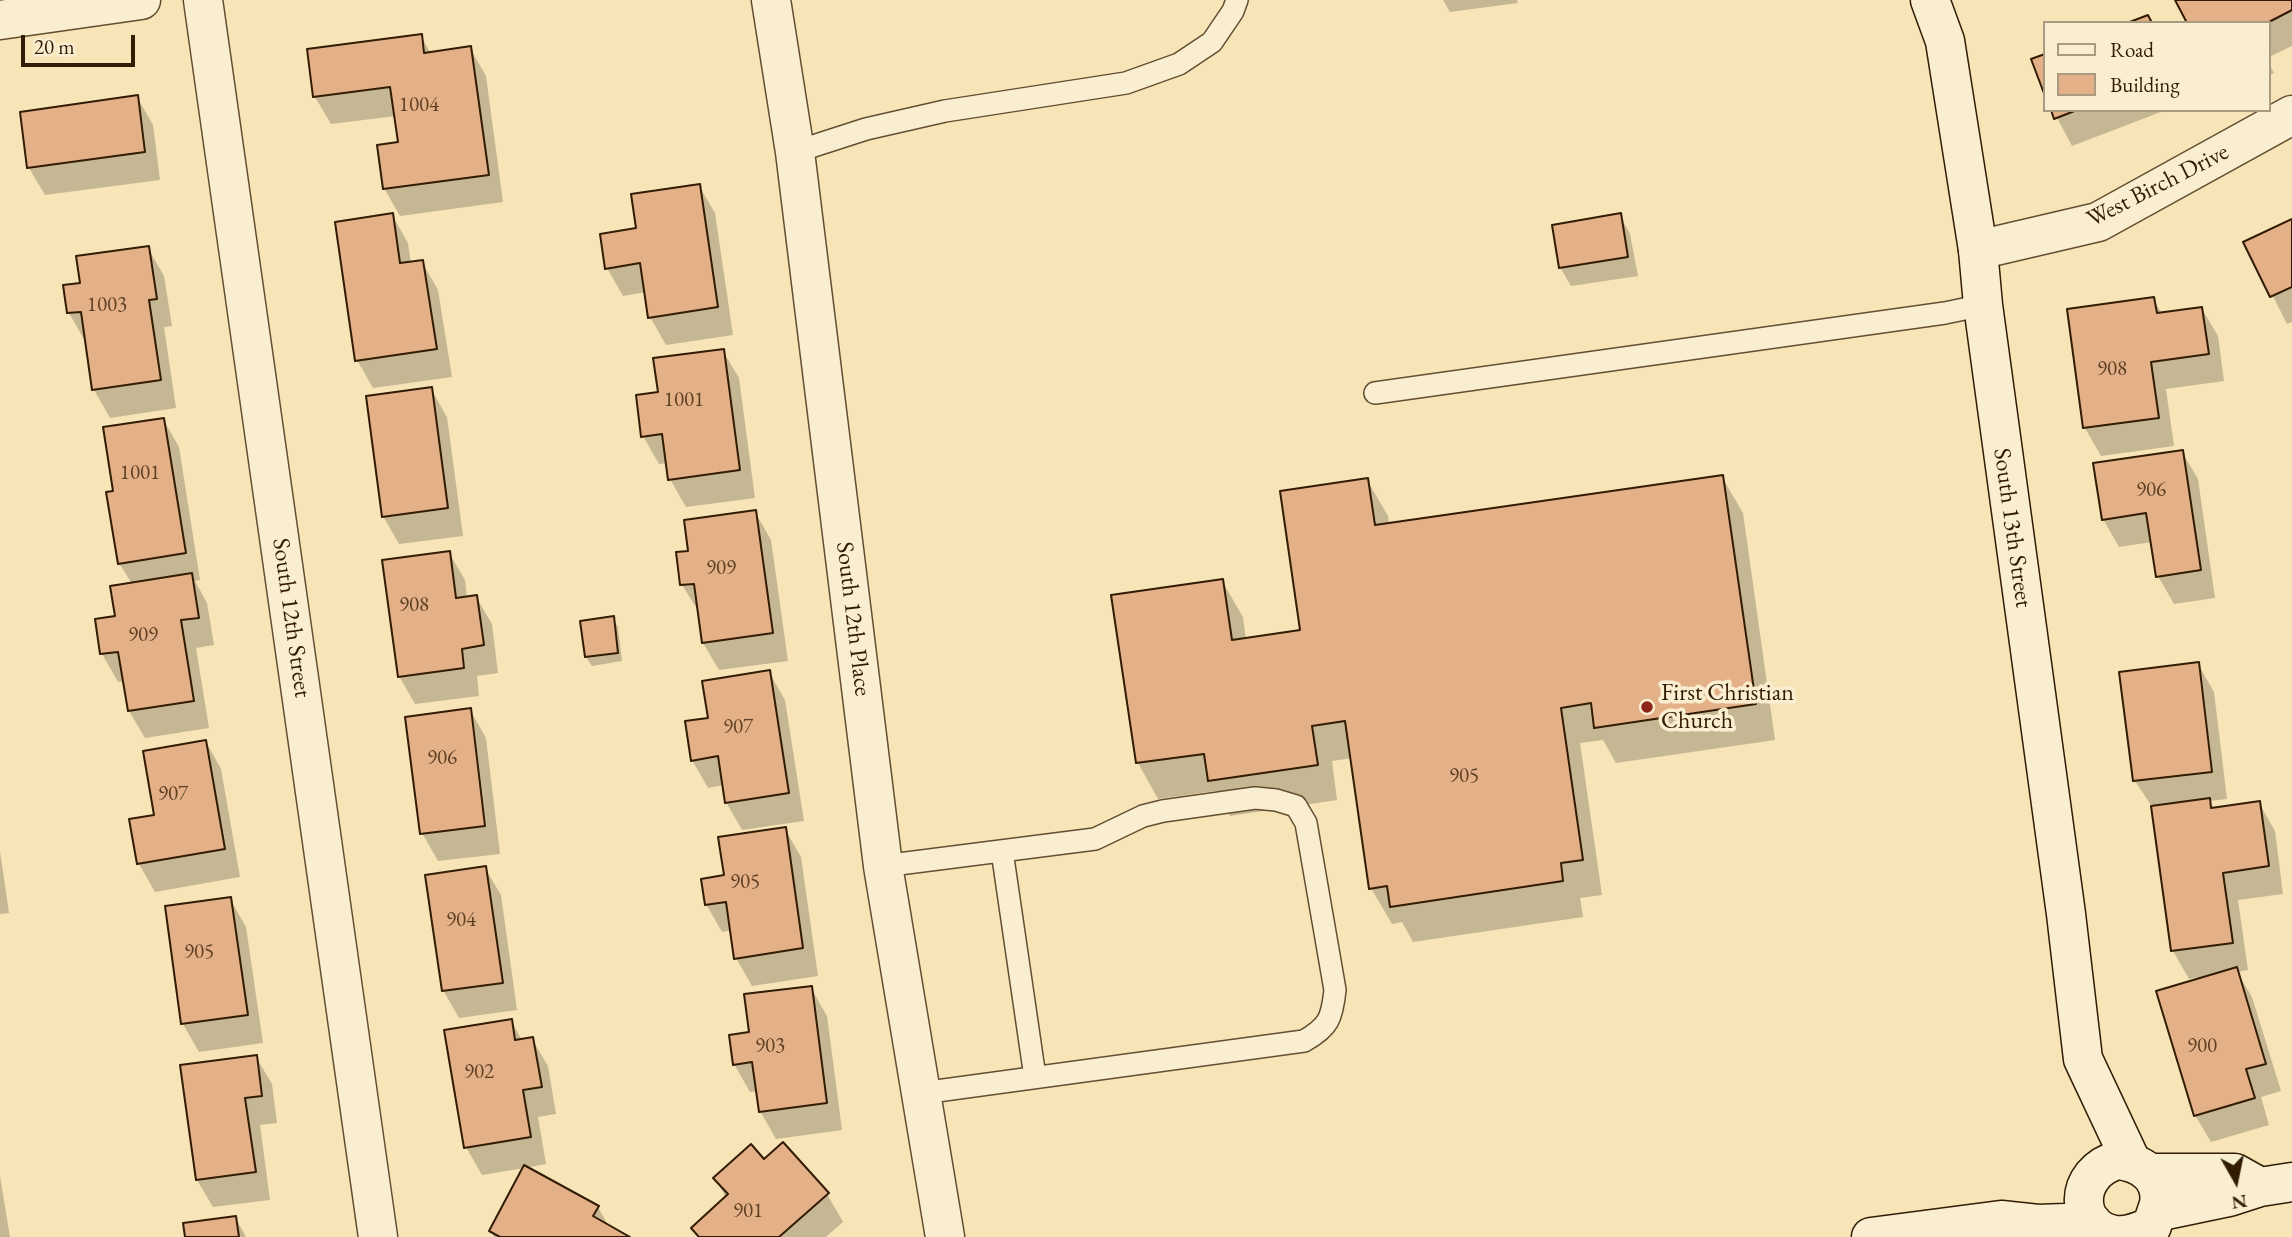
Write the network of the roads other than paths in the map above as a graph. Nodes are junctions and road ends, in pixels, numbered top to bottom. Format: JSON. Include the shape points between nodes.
{"nodes":[{"id":1,"x":141,"y":0,"type":"edge"},
{"id":2,"x":203,"y":0,"type":"edge"},
{"id":3,"x":771,"y":0,"type":"edge"},
{"id":4,"x":1237,"y":0,"type":"edge"},
{"id":5,"x":1930,"y":0,"type":"edge"},
{"id":6,"x":0,"y":20,"type":"edge"},
{"id":7,"x":2292,"y":115,"type":"edge"},
{"id":8,"x":795,"y":152,"type":"junction"},
{"id":9,"x":1978,"y":250,"type":"junction"},
{"id":10,"x":1983,"y":305,"type":"junction"},
{"id":11,"x":1375,"y":393,"type":"dead end"},
{"id":12,"x":1002,"y":851,"type":"junction"},
{"id":13,"x":883,"y":866,"type":"junction"},
{"id":14,"x":1035,"y":1077,"type":"junction"},
{"id":15,"x":922,"y":1093,"type":"junction"},
{"id":16,"x":2116,"y":1172,"type":"junction"},
{"id":17,"x":2276,"y":1184,"type":"edge"},
{"id":18,"x":2001,"y":1220,"type":"junction"},
{"id":19,"x":2092,"y":1222,"type":"junction"},
{"id":20,"x":2144,"y":1229,"type":"edge"},
{"id":21,"x":378,"y":1237,"type":"edge"},
{"id":22,"x":945,"y":1237,"type":"edge"},
{"id":23,"x":1871,"y":1237,"type":"edge"}],
"edges":[{"from":1,"to":6,"type":"street"},
{"from":2,"to":21,"type":"street","name":"South 12th Street"},
{"from":3,"to":8,"type":"street","name":"South 12th Place"},
{"from":4,"to":8,"type":"lane","via":[[1212,42],[1178,64],[1126,83],[945,111]]},
{"from":5,"to":9,"type":"street","name":"South 13th Street","via":[[1945,41]]},
{"from":7,"to":9,"type":"street","name":"West Birch Drive","via":[[2098,222]]},
{"from":8,"to":13,"type":"street","name":"South 12th Place"},
{"from":9,"to":10,"type":"street","name":"South 13th Street"},
{"from":10,"to":11,"type":"lane"},
{"from":10,"to":16,"type":"street","name":"South 13th Street","via":[[2083,1059]]},
{"from":12,"to":13,"type":"lane"},
{"from":12,"to":14,"type":"lane"},
{"from":12,"to":14,"type":"lane","via":[[1095,839],[1163,810],[1255,798],[1296,806],[1306,823],[1335,990],[1332,1013],[1322,1031],[1304,1041]]},
{"from":13,"to":15,"type":"street","name":"South 12th Place"},
{"from":14,"to":15,"type":"lane"},
{"from":15,"to":22,"type":"street","name":"South 12th Place"},
{"from":16,"to":17,"type":"street","via":[[2235,1173]]},
{"from":16,"to":18,"type":"street"},
{"from":16,"to":19,"type":"street","via":[[2084,1204]]},
{"from":16,"to":20,"type":"street","via":[[2159,1192]]},
{"from":17,"to":20,"type":"street"},
{"from":18,"to":19,"type":"street"},
{"from":18,"to":23,"type":"street"},
{"from":19,"to":20,"type":"street","via":[[2115,1235]]}]}
